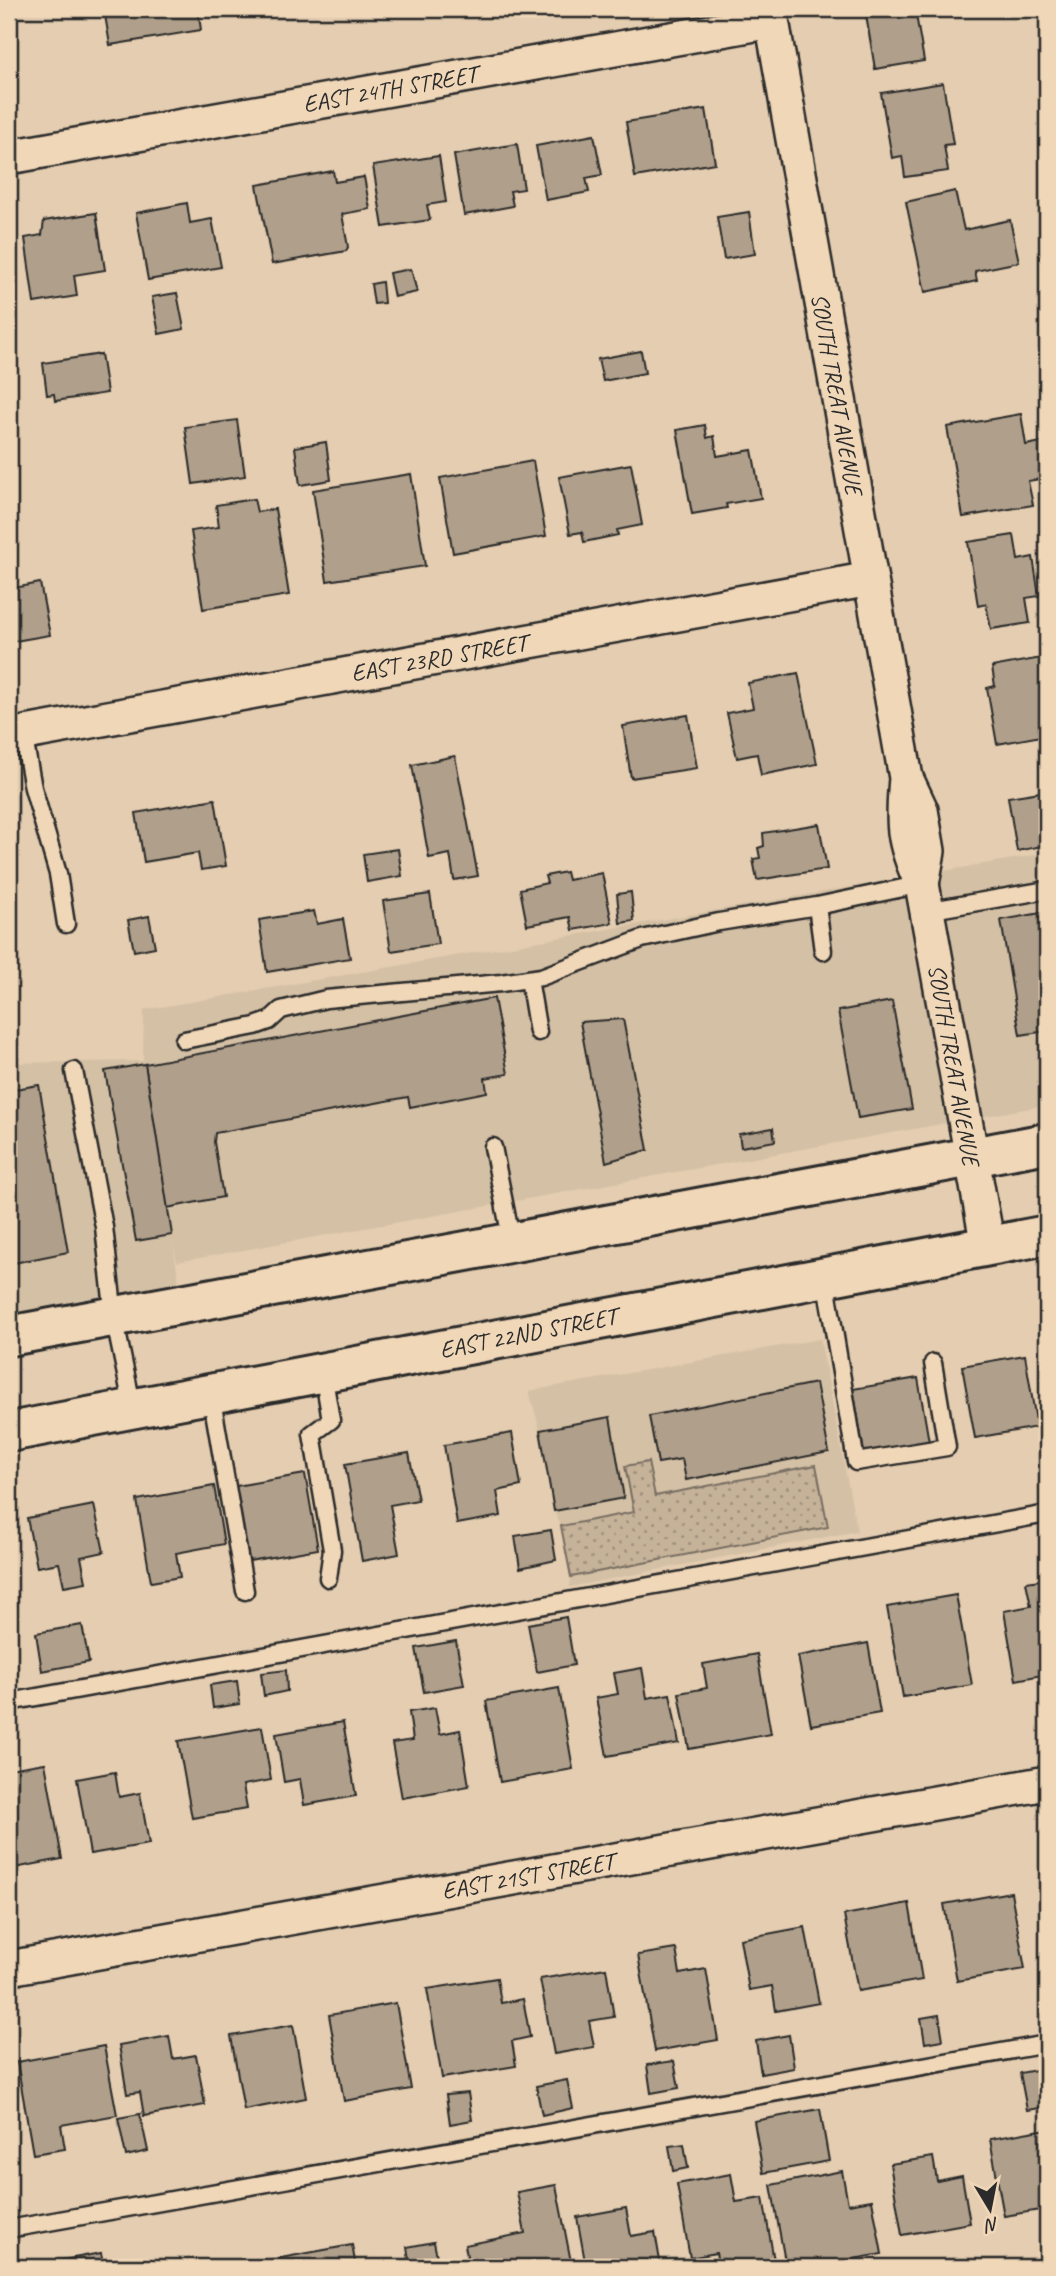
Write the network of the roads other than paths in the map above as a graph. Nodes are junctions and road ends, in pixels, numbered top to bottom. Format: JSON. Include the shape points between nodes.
{"nodes":[{"id":1,"x":771,"y":15,"type":"edge"},
{"id":2,"x":9,"y":157,"type":"edge"},
{"id":3,"x":870,"y":579,"type":"junction"},
{"id":4,"x":16,"y":734,"type":"edge"},
{"id":5,"x":1047,"y":890,"type":"edge"},
{"id":6,"x":924,"y":897,"type":"junction"},
{"id":7,"x":817,"y":906,"type":"junction"},
{"id":8,"x":66,"y":924,"type":"dead end"},
{"id":9,"x":823,"y":951,"type":"dead end"},
{"id":10,"x":529,"y":979,"type":"junction"},
{"id":11,"x":538,"y":1032,"type":"dead end"},
{"id":12,"x":184,"y":1040,"type":"dead end"},
{"id":13,"x":74,"y":1071,"type":"dead end"},
{"id":14,"x":1047,"y":1143,"type":"edge"},
{"id":15,"x":493,"y":1147,"type":"dead end"},
{"id":16,"x":970,"y":1157,"type":"junction"},
{"id":17,"x":1047,"y":1235,"type":"edge"},
{"id":18,"x":512,"y":1242,"type":"junction"},
{"id":19,"x":988,"y":1246,"type":"junction"},
{"id":20,"x":825,"y":1277,"type":"junction"},
{"id":21,"x":114,"y":1317,"type":"junction"},
{"id":22,"x":9,"y":1336,"type":"edge"},
{"id":23,"x":933,"y":1363,"type":"dead end"},
{"id":24,"x":323,"y":1373,"type":"junction"},
{"id":25,"x":212,"y":1394,"type":"junction"},
{"id":26,"x":133,"y":1409,"type":"junction"},
{"id":27,"x":9,"y":1432,"type":"edge"},
{"id":28,"x":1047,"y":1514,"type":"edge"},
{"id":29,"x":328,"y":1578,"type":"dead end"},
{"id":30,"x":245,"y":1591,"type":"dead end"},
{"id":31,"x":9,"y":1702,"type":"edge"},
{"id":32,"x":1047,"y":1783,"type":"edge"},
{"id":33,"x":9,"y":1968,"type":"edge"},
{"id":34,"x":1047,"y":2044,"type":"edge"},
{"id":35,"x":9,"y":2229,"type":"edge"}],
"edges":[{"from":1,"to":2,"type":"street","name":"EAST 24TH STREET"},
{"from":1,"to":3,"type":"street","name":"SOUTH TREAT AVENUE"},
{"from":3,"to":4,"type":"street","name":"EAST 23RD STREET"},
{"from":3,"to":6,"type":"street","name":"SOUTH TREAT AVENUE","via":[[906,778],[902,819],[908,855]]},
{"from":4,"to":8,"type":"lane","via":[[58,874]]},
{"from":5,"to":6,"type":"lane"},
{"from":6,"to":7,"type":"lane"},
{"from":6,"to":16,"type":"street","name":"SOUTH TREAT AVENUE"},
{"from":7,"to":9,"type":"lane"},
{"from":7,"to":10,"type":"lane","via":[[642,939]]},
{"from":10,"to":11,"type":"lane"},
{"from":10,"to":12,"type":"lane","via":[[326,999],[281,1010],[256,1026]]},
{"from":13,"to":21,"type":"lane","via":[[104,1227]]},
{"from":14,"to":16,"type":"main road"},
{"from":15,"to":18,"type":"lane"},
{"from":16,"to":18,"type":"main road"},
{"from":16,"to":19,"type":"street","name":"SOUTH TREAT AVENUE"},
{"from":17,"to":19,"type":"main road","name":"EAST 22ND STREET"},
{"from":18,"to":21,"type":"main road"},
{"from":19,"to":20,"type":"main road","name":"EAST 22ND STREET"},
{"from":20,"to":23,"type":"lane","via":[[856,1462],[947,1447]]},
{"from":20,"to":24,"type":"main road","name":"EAST 22ND STREET"},
{"from":21,"to":22,"type":"main road"},
{"from":21,"to":26,"type":"lane"},
{"from":24,"to":25,"type":"main road","name":"EAST 22ND STREET"},
{"from":24,"to":29,"type":"lane","via":[[331,1420],[312,1434],[332,1550]]},
{"from":25,"to":26,"type":"main road","name":"EAST 22ND STREET"},
{"from":25,"to":30,"type":"lane"},
{"from":26,"to":27,"type":"main road","name":"EAST 22ND STREET"},
{"from":28,"to":31,"type":"lane"},
{"from":32,"to":33,"type":"street","name":"EAST 21ST STREET"},
{"from":34,"to":35,"type":"lane"}]}
